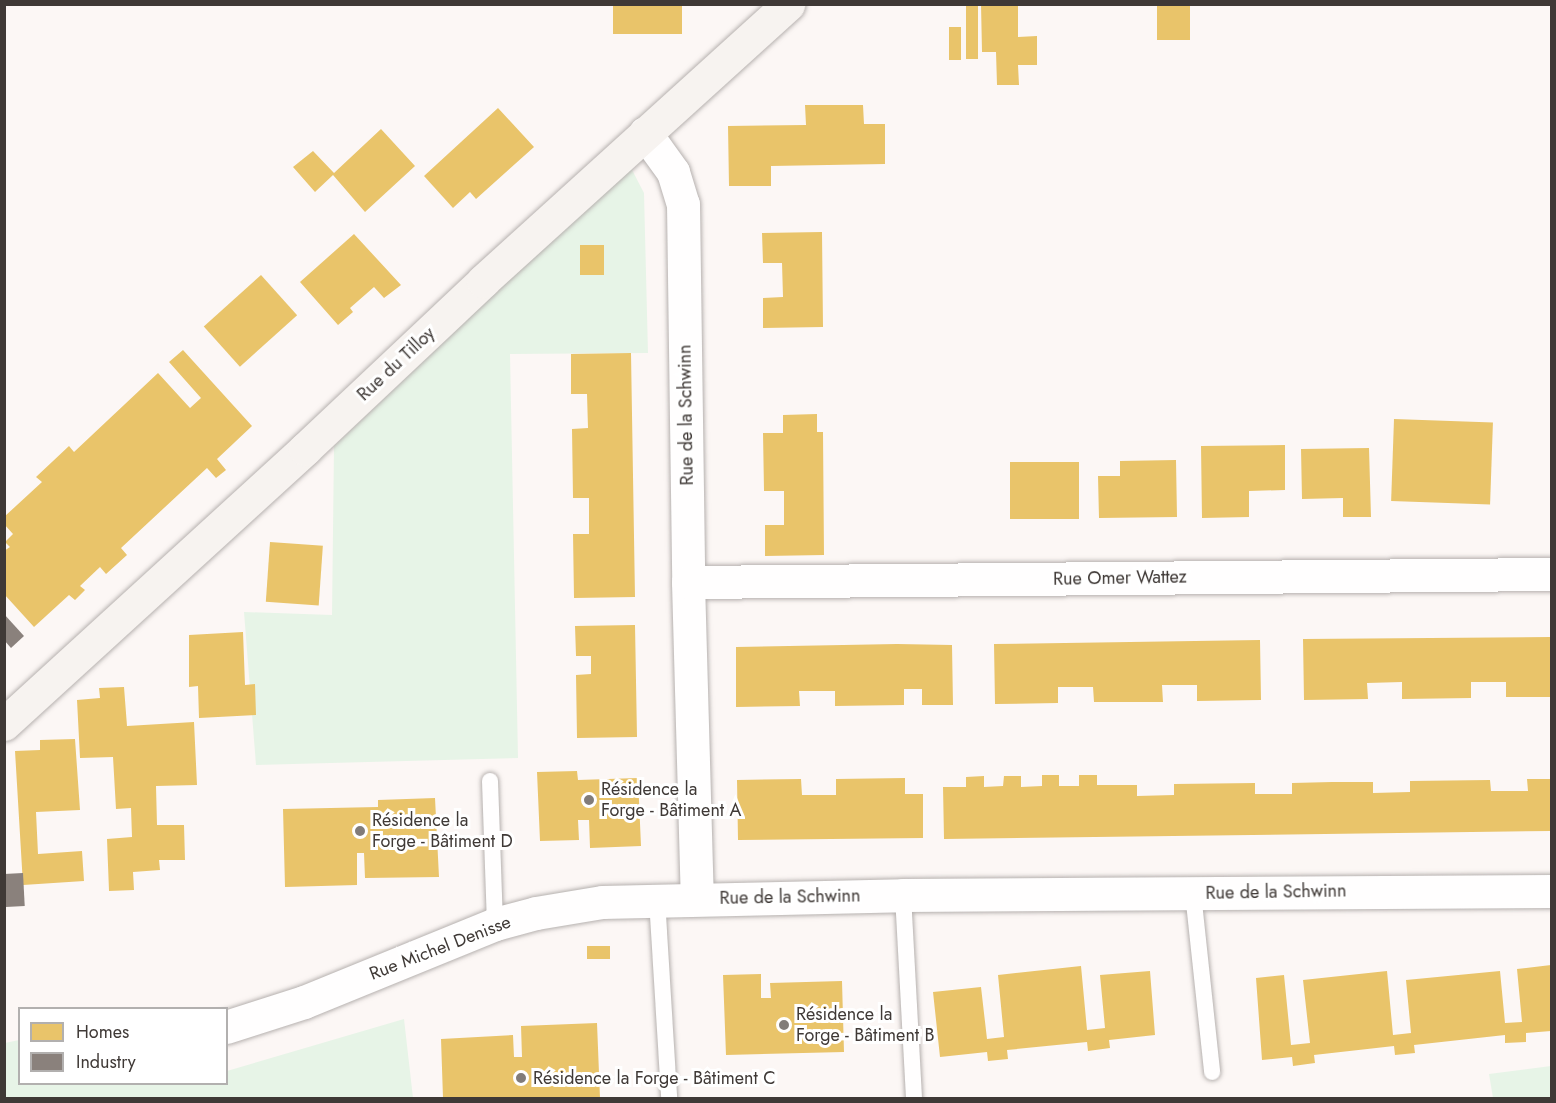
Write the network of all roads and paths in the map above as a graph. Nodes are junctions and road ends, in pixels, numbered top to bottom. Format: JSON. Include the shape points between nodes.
{"nodes":[{"id":1,"x":788,"y":4,"type":"edge"},
{"id":2,"x":645,"y":133,"type":"junction"},
{"id":3,"x":1551,"y":574,"type":"edge"},
{"id":4,"x":688,"y":582,"type":"junction"},
{"id":5,"x":4,"y":724,"type":"edge"},
{"id":6,"x":489,"y":781,"type":"dead end"},
{"id":7,"x":1551,"y":891,"type":"edge"},
{"id":8,"x":1193,"y":893,"type":"junction"},
{"id":9,"x":903,"y":895,"type":"junction"},
{"id":10,"x":657,"y":898,"type":"junction"},
{"id":11,"x":697,"y":898,"type":"junction"},
{"id":12,"x":495,"y":924,"type":"junction"},
{"id":13,"x":228,"y":1026,"type":"edge"},
{"id":14,"x":1212,"y":1072,"type":"dead end"},
{"id":15,"x":669,"y":1098,"type":"edge"},
{"id":16,"x":914,"y":1098,"type":"edge"}],
"edges":[{"from":1,"to":2,"type":"street","name":"Rue du Tilloy"},
{"from":2,"to":4,"type":"street","name":"Rue de la Schwinn","via":[[673,172],[683,204]]},
{"from":2,"to":5,"type":"street","name":"Rue du Tilloy"},
{"from":3,"to":4,"type":"street","name":"Rue Omer Wattez"},
{"from":4,"to":11,"type":"street","name":"Rue de la Schwinn"},
{"from":6,"to":12,"type":"lane"},
{"from":7,"to":8,"type":"street","name":"Rue de la Schwinn"},
{"from":8,"to":9,"type":"street","name":"Rue de la Schwinn"},
{"from":8,"to":14,"type":"lane"},
{"from":9,"to":11,"type":"street","name":"Rue de la Schwinn"},
{"from":9,"to":16,"type":"lane"},
{"from":10,"to":11,"type":"street","name":"Rue Michel Denisse"},
{"from":10,"to":12,"type":"street","name":"Rue Michel Denisse","via":[[602,902]]},
{"from":10,"to":15,"type":"lane"},
{"from":12,"to":13,"type":"street","name":"Rue Michel Denisse","via":[[304,1002]]}]}
